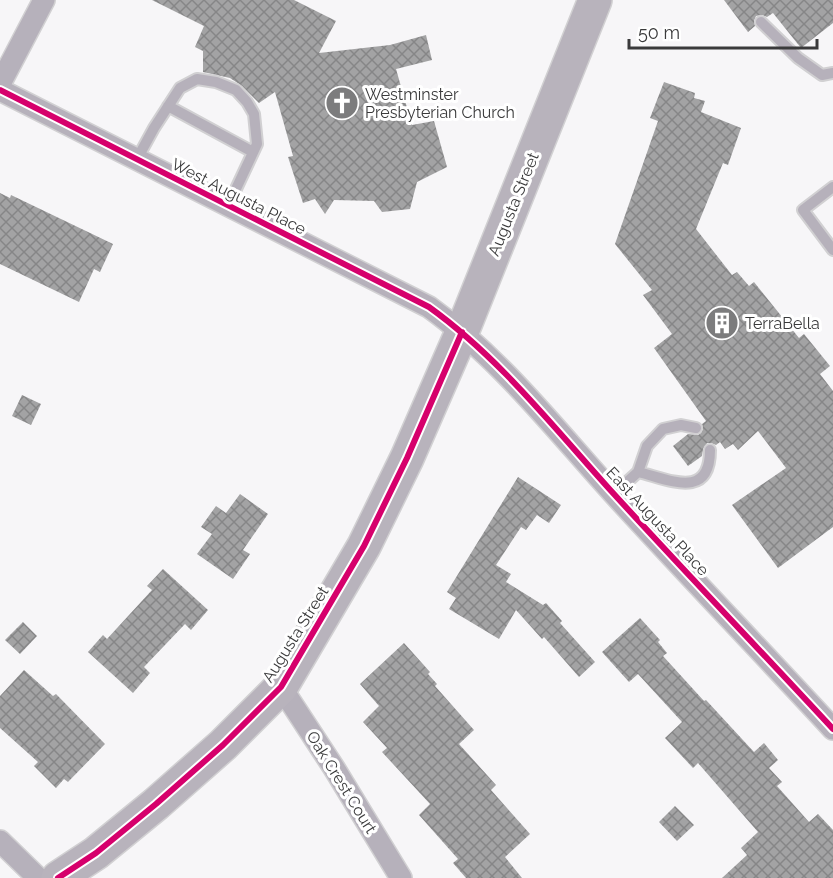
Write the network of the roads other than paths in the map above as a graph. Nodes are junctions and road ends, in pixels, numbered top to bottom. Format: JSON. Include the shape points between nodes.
{"nodes":[{"id":1,"x":44,"y":0,"type":"edge"},
{"id":2,"x":595,"y":0,"type":"edge"},
{"id":3,"x":761,"y":22,"type":"dead end"},
{"id":4,"x":828,"y":74,"type":"edge"},
{"id":5,"x":0,"y":84,"type":"edge"},
{"id":6,"x":0,"y":90,"type":"edge"},
{"id":7,"x":168,"y":106,"type":"junction"},
{"id":8,"x":253,"y":152,"type":"junction"},
{"id":9,"x":137,"y":159,"type":"junction"},
{"id":10,"x":833,"y":187,"type":"edge"},
{"id":11,"x":228,"y":206,"type":"junction"},
{"id":12,"x":833,"y":250,"type":"edge"},
{"id":13,"x":462,"y":332,"type":"junction"},
{"id":14,"x":696,"y":428,"type":"dead end"},
{"id":15,"x":710,"y":450,"type":"dead end"},
{"id":16,"x":638,"y":472,"type":"junction"},
{"id":17,"x":614,"y":494,"type":"junction"},
{"id":18,"x":281,"y":687,"type":"junction"},
{"id":19,"x":833,"y":729,"type":"edge"},
{"id":20,"x":0,"y":841,"type":"edge"},
{"id":21,"x":38,"y":878,"type":"edge"},
{"id":22,"x":58,"y":878,"type":"edge"},
{"id":23,"x":401,"y":878,"type":"edge"}],
"edges":[{"from":1,"to":5,"type":"street"},
{"from":2,"to":13,"type":"main road","name":"Augusta Street"},
{"from":3,"to":4,"type":"lane","via":[[798,58]]},
{"from":6,"to":9,"type":"street","name":"West Augusta Place"},
{"from":7,"to":8,"type":"lane"},
{"from":7,"to":8,"type":"lane","via":[[180,88],[197,79],[236,90],[254,114],[257,144]]},
{"from":7,"to":9,"type":"lane"},
{"from":8,"to":11,"type":"lane"},
{"from":9,"to":11,"type":"street","name":"West Augusta Place"},
{"from":10,"to":12,"type":"lane","via":[[803,210]]},
{"from":11,"to":13,"type":"street","name":"West Augusta Place","via":[[429,307]]},
{"from":13,"to":17,"type":"street","name":"East Augusta Place","via":[[517,386]]},
{"from":13,"to":18,"type":"main road","name":"Augusta Street","via":[[364,546]]},
{"from":14,"to":16,"type":"lane","via":[[681,425],[663,429],[647,446]]},
{"from":15,"to":16,"type":"lane","via":[[710,466],[701,479],[687,484]]},
{"from":16,"to":17,"type":"lane"},
{"from":17,"to":19,"type":"street","name":"East Augusta Place"},
{"from":18,"to":22,"type":"main road","name":"Augusta Street","via":[[223,746],[156,804]]},
{"from":18,"to":23,"type":"street","name":"Oak Crest Court"},
{"from":20,"to":21,"type":"street"}]}
